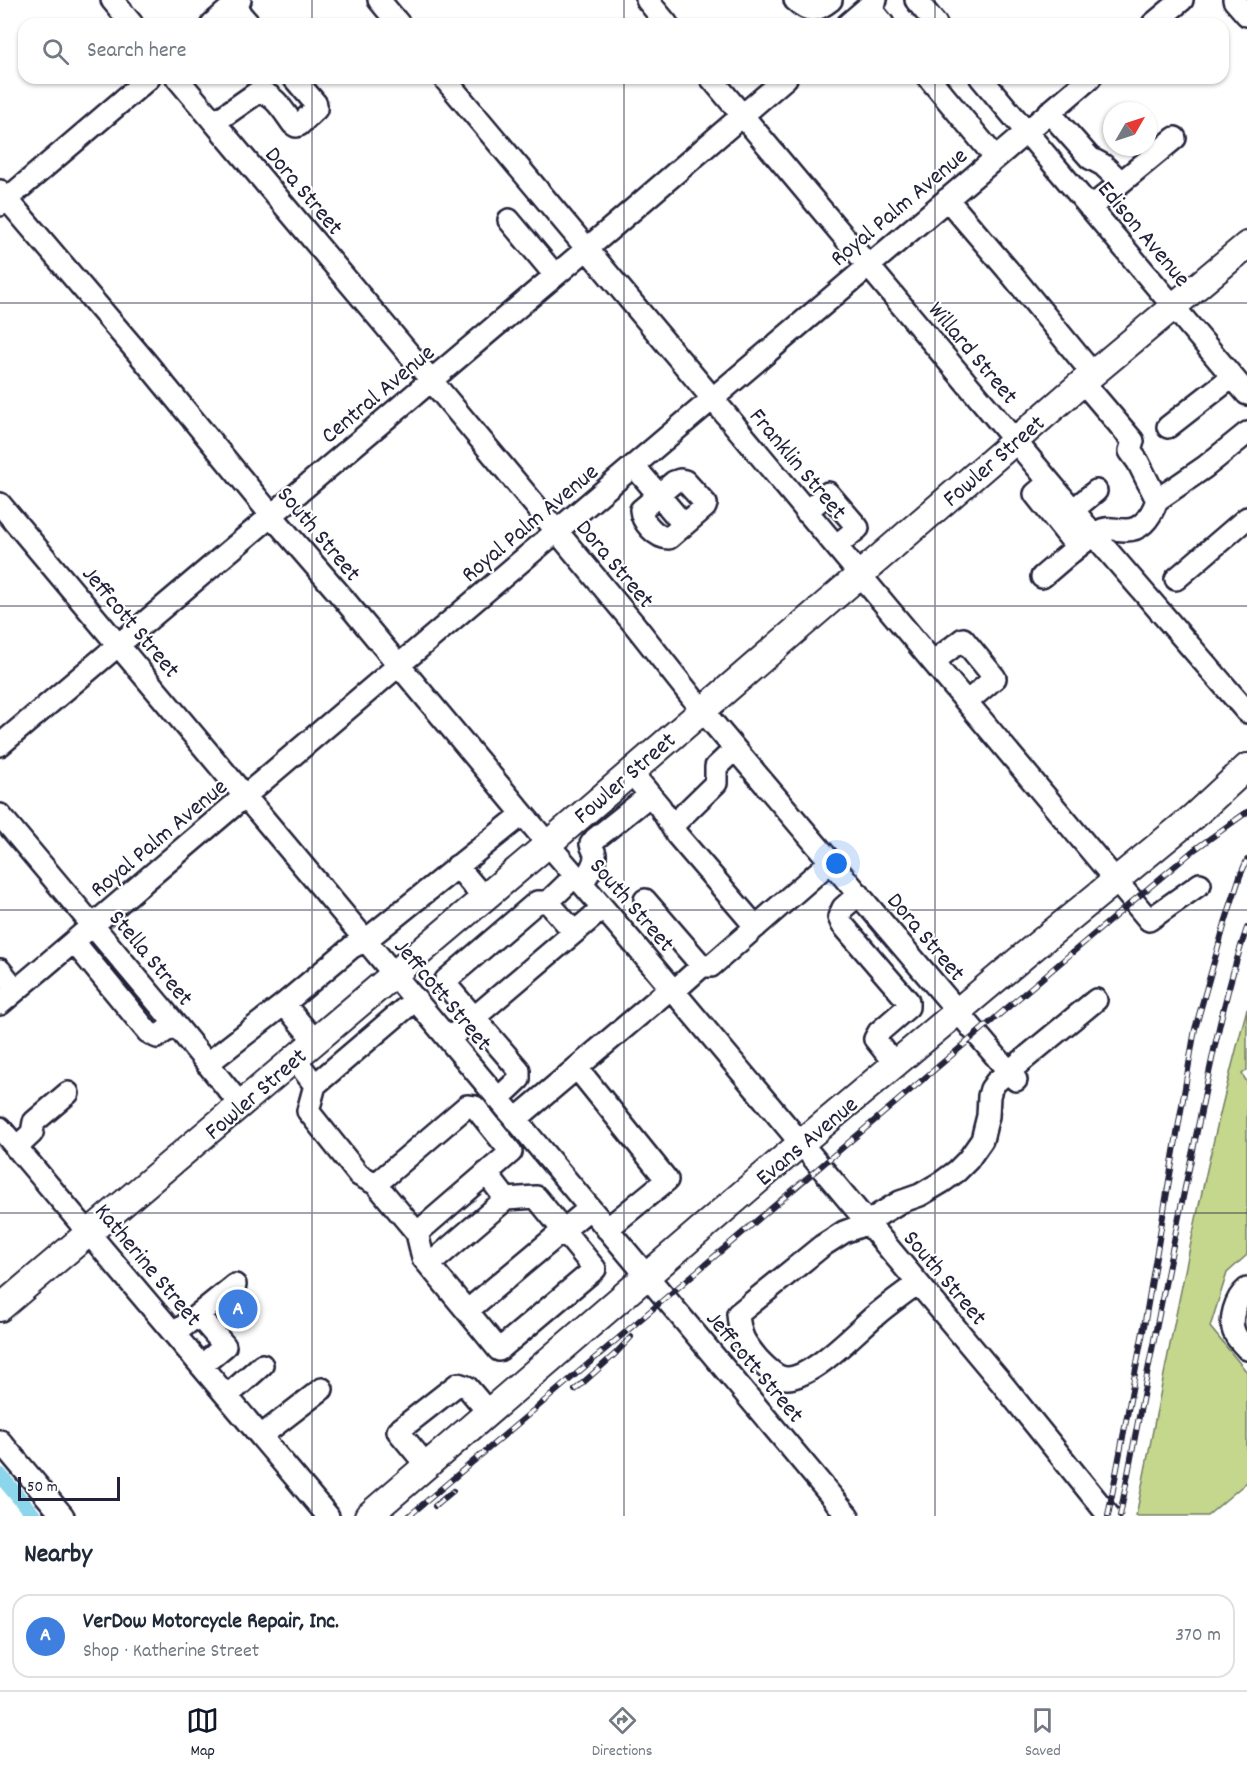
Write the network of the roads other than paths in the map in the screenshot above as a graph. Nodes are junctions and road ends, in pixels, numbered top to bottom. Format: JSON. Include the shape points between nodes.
{"nodes":[{"id":1,"x":112,"y":0,"type":"edge"},
{"id":2,"x":379,"y":0,"type":"edge"},
{"id":3,"x":647,"y":0,"type":"edge"},
{"id":4,"x":795,"y":0,"type":"edge"},
{"id":5,"x":831,"y":0,"type":"edge"},
{"id":6,"x":916,"y":0,"type":"edge"},
{"id":7,"x":1182,"y":0,"type":"edge"},
{"id":8,"x":1234,"y":0,"type":"edge"},
{"id":9,"x":237,"y":3,"type":"edge"},
{"id":10,"x":872,"y":3,"type":"edge"},
{"id":11,"x":1247,"y":15,"type":"edge"},
{"id":12,"x":127,"y":18,"type":"edge"},
{"id":13,"x":219,"y":18,"type":"edge"},
{"id":14,"x":246,"y":18,"type":"edge"},
{"id":15,"x":394,"y":18,"type":"edge"},
{"id":16,"x":662,"y":18,"type":"edge"},
{"id":17,"x":855,"y":18,"type":"edge"},
{"id":18,"x":880,"y":18,"type":"edge"},
{"id":19,"x":931,"y":18,"type":"edge"},
{"id":20,"x":1161,"y":18,"type":"edge"},
{"id":21,"x":141,"y":84,"type":"edge"},
{"id":22,"x":182,"y":84,"type":"edge"},
{"id":23,"x":299,"y":84,"type":"edge"},
{"id":24,"x":449,"y":84,"type":"edge"},
{"id":25,"x":716,"y":84,"type":"edge"},
{"id":26,"x":779,"y":84,"type":"edge"},
{"id":27,"x":934,"y":84,"type":"edge"},
{"id":28,"x":986,"y":84,"type":"edge"},
{"id":29,"x":1083,"y":84,"type":"edge"},
{"id":30,"x":1049,"y":112,"type":"junction"},
{"id":31,"x":742,"y":115,"type":"junction"},
{"id":32,"x":215,"y":122,"type":"junction"},
{"id":33,"x":1026,"y":131,"type":"junction"},
{"id":34,"x":1072,"y":138,"type":"junction"},
{"id":35,"x":1175,"y":138,"type":"dead end"},
{"id":36,"x":995,"y":157,"type":"junction"},
{"id":37,"x":1048,"y":158,"type":"junction"},
{"id":38,"x":1121,"y":182,"type":"junction"},
{"id":39,"x":2,"y":198,"type":"edge"},
{"id":40,"x":947,"y":199,"type":"junction"},
{"id":41,"x":1090,"y":208,"type":"junction"},
{"id":42,"x":509,"y":220,"type":"dead end"},
{"id":43,"x":1247,"y":245,"type":"edge"},
{"id":44,"x":586,"y":249,"type":"junction"},
{"id":45,"x":867,"y":266,"type":"junction"},
{"id":46,"x":555,"y":275,"type":"junction"},
{"id":47,"x":1173,"y":305,"type":"junction"},
{"id":48,"x":1232,"y":376,"type":"junction"},
{"id":49,"x":1088,"y":378,"type":"junction"},
{"id":50,"x":431,"y":380,"type":"junction"},
{"id":51,"x":1247,"y":394,"type":"edge"},
{"id":52,"x":713,"y":399,"type":"junction"},
{"id":53,"x":1168,"y":427,"type":"dead end"},
{"id":54,"x":1247,"y":433,"type":"edge"},
{"id":55,"x":1015,"y":441,"type":"junction"},
{"id":56,"x":634,"y":466,"type":"junction"},
{"id":57,"x":1049,"y":482,"type":"junction"},
{"id":58,"x":1096,"y":491,"type":"dead end"},
{"id":59,"x":658,"y":495,"type":"junction"},
{"id":60,"x":1157,"y":500,"type":"junction"},
{"id":61,"x":0,"y":504,"type":"edge"},
{"id":62,"x":1073,"y":510,"type":"junction"},
{"id":63,"x":806,"y":512,"type":"junction"},
{"id":64,"x":272,"y":516,"type":"junction"},
{"id":65,"x":1247,"y":518,"type":"edge"},
{"id":66,"x":556,"y":532,"type":"junction"},
{"id":67,"x":1086,"y":541,"type":"junction"},
{"id":68,"x":836,"y":546,"type":"junction"},
{"id":69,"x":860,"y":576,"type":"junction"},
{"id":70,"x":1042,"y":578,"type":"dead end"},
{"id":71,"x":1176,"y":579,"type":"dead end"},
{"id":72,"x":119,"y":645,"type":"junction"},
{"id":73,"x":933,"y":662,"type":"junction"},
{"id":74,"x":399,"y":665,"type":"junction"},
{"id":75,"x":967,"y":702,"type":"junction"},
{"id":76,"x":702,"y":710,"type":"junction"},
{"id":77,"x":1247,"y":712,"type":"edge"},
{"id":78,"x":0,"y":745,"type":"edge"},
{"id":79,"x":735,"y":749,"type":"junction"},
{"id":80,"x":1247,"y":767,"type":"edge"},
{"id":81,"x":631,"y":772,"type":"junction"},
{"id":82,"x":650,"y":795,"type":"junction"},
{"id":83,"x":245,"y":797,"type":"junction"},
{"id":84,"x":523,"y":814,"type":"junction"},
{"id":85,"x":0,"y":815,"type":"edge"},
{"id":86,"x":672,"y":826,"type":"junction"},
{"id":87,"x":548,"y":844,"type":"junction"},
{"id":88,"x":831,"y":861,"type":"junction"},
{"id":89,"x":457,"y":866,"type":"junction"},
{"id":90,"x":578,"y":879,"type":"junction"},
{"id":91,"x":1115,"y":880,"type":"junction"},
{"id":92,"x":1200,"y":884,"type":"dead end"},
{"id":93,"x":859,"y":894,"type":"junction"},
{"id":94,"x":484,"y":898,"type":"junction"},
{"id":95,"x":645,"y":900,"type":"dead end"},
{"id":96,"x":548,"y":902,"type":"junction"},
{"id":97,"x":603,"y":908,"type":"junction"},
{"id":98,"x":93,"y":926,"type":"junction"},
{"id":99,"x":756,"y":927,"type":"junction"},
{"id":100,"x":574,"y":932,"type":"junction"},
{"id":101,"x":366,"y":940,"type":"junction"},
{"id":102,"x":74,"y":942,"type":"junction"},
{"id":103,"x":702,"y":966,"type":"junction"},
{"id":104,"x":0,"y":970,"type":"edge"},
{"id":105,"x":395,"y":974,"type":"junction"},
{"id":106,"x":16,"y":990,"type":"junction"},
{"id":107,"x":375,"y":990,"type":"junction"},
{"id":108,"x":672,"y":990,"type":"junction"},
{"id":109,"x":416,"y":999,"type":"junction"},
{"id":110,"x":1096,"y":1000,"type":"dead end"},
{"id":111,"x":0,"y":1004,"type":"edge"},
{"id":112,"x":284,"y":1005,"type":"junction"},
{"id":113,"x":958,"y":1011,"type":"junction"},
{"id":114,"x":396,"y":1015,"type":"junction"},
{"id":115,"x":474,"y":1018,"type":"junction"},
{"id":116,"x":175,"y":1023,"type":"junction"},
{"id":117,"x":449,"y":1039,"type":"junction"},
{"id":118,"x":315,"y":1041,"type":"junction"},
{"id":119,"x":295,"y":1059,"type":"junction"},
{"id":120,"x":207,"y":1064,"type":"junction"},
{"id":121,"x":895,"y":1064,"type":"junction"},
{"id":122,"x":577,"y":1068,"type":"junction"},
{"id":123,"x":474,"y":1070,"type":"junction"},
{"id":124,"x":1012,"y":1076,"type":"junction"},
{"id":125,"x":315,"y":1085,"type":"junction"},
{"id":126,"x":68,"y":1094,"type":"dead end"},
{"id":127,"x":498,"y":1099,"type":"junction"},
{"id":128,"x":240,"y":1104,"type":"junction"},
{"id":129,"x":467,"y":1106,"type":"junction"},
{"id":130,"x":515,"y":1120,"type":"junction"},
{"id":131,"x":7,"y":1141,"type":"edge"},
{"id":132,"x":800,"y":1144,"type":"junction"},
{"id":133,"x":486,"y":1173,"type":"junction"},
{"id":134,"x":376,"y":1184,"type":"junction"},
{"id":135,"x":506,"y":1199,"type":"junction"},
{"id":136,"x":590,"y":1208,"type":"junction"},
{"id":137,"x":868,"y":1223,"type":"junction"},
{"id":138,"x":607,"y":1229,"type":"junction"},
{"id":139,"x":563,"y":1230,"type":"junction"},
{"id":140,"x":417,"y":1233,"type":"junction"},
{"id":141,"x":89,"y":1234,"type":"junction"},
{"id":142,"x":429,"y":1265,"type":"junction"},
{"id":143,"x":646,"y":1276,"type":"junction"},
{"id":144,"x":918,"y":1283,"type":"junction"},
{"id":145,"x":235,"y":1285,"type":"dead end"},
{"id":146,"x":1247,"y":1289,"type":"edge"},
{"id":147,"x":0,"y":1308,"type":"edge"},
{"id":148,"x":467,"y":1311,"type":"junction"},
{"id":149,"x":198,"y":1315,"type":"junction"},
{"id":150,"x":174,"y":1334,"type":"junction"},
{"id":151,"x":1247,"y":1349,"type":"edge"},
{"id":152,"x":262,"y":1365,"type":"dead end"},
{"id":153,"x":201,"y":1366,"type":"junction"},
{"id":154,"x":322,"y":1389,"type":"dead end"},
{"id":155,"x":227,"y":1396,"type":"junction"},
{"id":156,"x":489,"y":1413,"type":"junction"},
{"id":157,"x":261,"y":1436,"type":"junction"},
{"id":158,"x":0,"y":1441,"type":"edge"},
{"id":159,"x":427,"y":1466,"type":"junction"},
{"id":160,"x":63,"y":1516,"type":"edge"},
{"id":161,"x":328,"y":1516,"type":"edge"},
{"id":162,"x":368,"y":1516,"type":"edge"},
{"id":163,"x":848,"y":1516,"type":"edge"},
{"id":164,"x":1109,"y":1516,"type":"edge"}],
"edges":[{"from":1,"to":12,"type":"street"},
{"from":2,"to":15,"type":"street"},
{"from":3,"to":16,"type":"street"},
{"from":4,"to":5,"type":"street","via":[[808,9],[819,9]]},
{"from":6,"to":19,"type":"street"},
{"from":7,"to":20,"type":"street"},
{"from":8,"to":11,"type":"street"},
{"from":9,"to":13,"type":"street"},
{"from":9,"to":14,"type":"street"},
{"from":10,"to":17,"type":"street"},
{"from":10,"to":18,"type":"street"},
{"from":21,"to":39,"type":"street"},
{"from":22,"to":32,"type":"street","name":"Dora Street"},
{"from":23,"to":32,"type":"street","via":[[316,109],[296,126],[264,92],[258,92]]},
{"from":24,"to":44,"type":"street","name":"Franklin Street"},
{"from":25,"to":31,"type":"street","name":"Willard Street"},
{"from":26,"to":31,"type":"street","name":"Central Avenue"},
{"from":27,"to":36,"type":"street"},
{"from":28,"to":33,"type":"street","name":"Edison Avenue"},
{"from":29,"to":30,"type":"street","name":"Royal Palm Avenue"},
{"from":30,"to":33,"type":"street","name":"Royal Palm Avenue"},
{"from":30,"to":34,"type":"street"},
{"from":31,"to":44,"type":"street","name":"Central Avenue"},
{"from":31,"to":45,"type":"street","name":"Willard Street"},
{"from":32,"to":50,"type":"street","name":"Dora Street"},
{"from":33,"to":36,"type":"street","name":"Royal Palm Avenue"},
{"from":33,"to":37,"type":"street","name":"Edison Avenue"},
{"from":34,"to":37,"type":"street"},
{"from":34,"to":38,"type":"street","via":[[1089,158]]},
{"from":35,"to":38,"type":"street"},
{"from":36,"to":40,"type":"street","name":"Royal Palm Avenue"},
{"from":37,"to":41,"type":"street","name":"Edison Avenue"},
{"from":38,"to":41,"type":"street"},
{"from":39,"to":64,"type":"street","name":"South Street","via":[[144,360]]},
{"from":40,"to":45,"type":"street","name":"Royal Palm Avenue"},
{"from":40,"to":49,"type":"street","via":[[1007,269]]},
{"from":41,"to":47,"type":"street","name":"Edison Avenue"},
{"from":42,"to":46,"type":"street"},
{"from":43,"to":47,"type":"main road","name":"Fowler Street"},
{"from":44,"to":46,"type":"street","name":"Central Avenue"},
{"from":44,"to":52,"type":"street","name":"Franklin Street"},
{"from":45,"to":52,"type":"street","name":"Royal Palm Avenue"},
{"from":45,"to":55,"type":"street","name":"Willard Street"},
{"from":46,"to":50,"type":"street","name":"Central Avenue"},
{"from":47,"to":48,"type":"street","name":"Edison Avenue"},
{"from":47,"to":49,"type":"main road","name":"Fowler Street"},
{"from":48,"to":51,"type":"street","name":"Edison Avenue"},
{"from":48,"to":53,"type":"street"},
{"from":49,"to":55,"type":"main road","name":"Fowler Street"},
{"from":49,"to":60,"type":"street","via":[[1133,441],[1130,451]]},
{"from":50,"to":64,"type":"street","name":"Central Avenue"},
{"from":50,"to":66,"type":"street","name":"Dora Street"},
{"from":52,"to":56,"type":"street","name":"Royal Palm Avenue"},
{"from":52,"to":63,"type":"street","name":"Franklin Street"},
{"from":54,"to":60,"type":"street"},
{"from":55,"to":57,"type":"street","name":"Willard Street"},
{"from":55,"to":69,"type":"main road","name":"Fowler Street"},
{"from":56,"to":59,"type":"street"},
{"from":56,"to":66,"type":"street","name":"Royal Palm Avenue"},
{"from":57,"to":62,"type":"street","name":"Willard Street"},
{"from":57,"to":67,"type":"street","via":[[1035,495]]},
{"from":58,"to":62,"type":"street"},
{"from":59,"to":59,"type":"street","via":[[680,480],[706,504],[669,538],[664,538],[642,517],[641,510]]},
{"from":60,"to":67,"type":"street","via":[[1150,517],[1138,527],[1107,528]]},
{"from":61,"to":72,"type":"street","name":"Jeffcott Street"},
{"from":62,"to":67,"type":"street","name":"Willard Street"},
{"from":63,"to":68,"type":"street","name":"Franklin Street"},
{"from":63,"to":68,"type":"street","via":[[828,493],[858,528]]},
{"from":64,"to":72,"type":"street","name":"Central Avenue"},
{"from":64,"to":74,"type":"street","name":"South Street"},
{"from":65,"to":71,"type":"street"},
{"from":66,"to":74,"type":"street","name":"Royal Palm Avenue"},
{"from":66,"to":76,"type":"street","name":"Dora Street"},
{"from":67,"to":70,"type":"street"},
{"from":67,"to":77,"type":"street","name":"Willard Street"},
{"from":68,"to":69,"type":"street","name":"Franklin Street"},
{"from":69,"to":73,"type":"street","name":"Franklin Street"},
{"from":69,"to":76,"type":"main road","name":"Fowler Street"},
{"from":72,"to":78,"type":"street","name":"Central Avenue"},
{"from":72,"to":83,"type":"street","name":"Jeffcott Street"},
{"from":73,"to":75,"type":"street","name":"Franklin Street"},
{"from":73,"to":75,"type":"street","via":[[963,639],[995,678]]},
{"from":74,"to":83,"type":"street","name":"Royal Palm Avenue"},
{"from":74,"to":84,"type":"street","name":"South Street"},
{"from":75,"to":91,"type":"street","name":"Franklin Street"},
{"from":76,"to":79,"type":"street","name":"Dora Street"},
{"from":76,"to":81,"type":"main road","name":"Fowler Street"},
{"from":79,"to":86,"type":"street","via":[[716,767],[716,783]]},
{"from":79,"to":88,"type":"street","name":"Dora Street"},
{"from":80,"to":91,"type":"main road","name":"Evans Avenue"},
{"from":81,"to":82,"type":"street"},
{"from":81,"to":87,"type":"main road","name":"Fowler Street"},
{"from":82,"to":86,"type":"street"},
{"from":82,"to":90,"type":"street","via":[[595,839],[591,844],[594,860],[588,874]]},
{"from":83,"to":98,"type":"street","name":"Royal Palm Avenue"},
{"from":83,"to":101,"type":"street","name":"Jeffcott Street"},
{"from":84,"to":87,"type":"street","name":"South Street"},
{"from":84,"to":89,"type":"street"},
{"from":85,"to":98,"type":"street","name":"Stella Street"},
{"from":86,"to":99,"type":"street"},
{"from":87,"to":90,"type":"street","name":"South Street"},
{"from":87,"to":94,"type":"main road","name":"Fowler Street"},
{"from":88,"to":93,"type":"street","name":"Dora Street"},
{"from":88,"to":99,"type":"street"},
{"from":89,"to":94,"type":"street"},
{"from":89,"to":101,"type":"street"},
{"from":90,"to":96,"type":"street"},
{"from":90,"to":97,"type":"street","name":"South Street"},
{"from":91,"to":92,"type":"street","name":"Franklin Street","via":[[1149,921]]},
{"from":91,"to":113,"type":"main road","name":"Evans Avenue"},
{"from":93,"to":113,"type":"street","name":"Dora Street"},
{"from":93,"to":121,"type":"street","via":[[843,908],[839,917],[842,924],[908,1001],[908,1007],[875,1039]]},
{"from":94,"to":105,"type":"main road","name":"Fowler Street"},
{"from":95,"to":103,"type":"street"},
{"from":96,"to":100,"type":"street"},
{"from":96,"to":115,"type":"street","via":[[537,902],[446,980]]},
{"from":97,"to":100,"type":"street"},
{"from":97,"to":108,"type":"street","name":"South Street"},
{"from":98,"to":102,"type":"street","name":"Royal Palm Avenue"},
{"from":98,"to":116,"type":"street","name":"Stella Street"},
{"from":99,"to":103,"type":"street","via":[[711,966]]},
{"from":100,"to":115,"type":"street"},
{"from":101,"to":105,"type":"street","name":"Jeffcott Street"},
{"from":101,"to":112,"type":"street","via":[[352,947]]},
{"from":102,"to":106,"type":"street","name":"Royal Palm Avenue"},
{"from":102,"to":116,"type":"street","via":[[148,1032],[158,1037]]},
{"from":103,"to":108,"type":"street"},
{"from":104,"to":106,"type":"street"},
{"from":105,"to":107,"type":"main road","name":"Fowler Street"},
{"from":105,"to":109,"type":"street","name":"Jeffcott Street"},
{"from":106,"to":111,"type":"street","name":"Royal Palm Avenue"},
{"from":107,"to":114,"type":"street"},
{"from":107,"to":118,"type":"main road","name":"Fowler Street"},
{"from":108,"to":122,"type":"street"},
{"from":108,"to":132,"type":"street","name":"South Street"},
{"from":109,"to":114,"type":"street"},
{"from":109,"to":117,"type":"street","name":"Jeffcott Street"},
{"from":110,"to":124,"type":"street"},
{"from":112,"to":118,"type":"street"},
{"from":112,"to":120,"type":"street"},
{"from":113,"to":121,"type":"main road","name":"Evans Avenue"},
{"from":113,"to":124,"type":"street","name":"Dora Street"},
{"from":114,"to":125,"type":"street"},
{"from":115,"to":117,"type":"street"},
{"from":115,"to":127,"type":"street","via":[[519,1070],[519,1079]]},
{"from":116,"to":120,"type":"street","name":"Stella Street"},
{"from":117,"to":123,"type":"street","name":"Jeffcott Street"},
{"from":118,"to":119,"type":"main road","name":"Fowler Street"},
{"from":119,"to":125,"type":"street"},
{"from":119,"to":128,"type":"main road","name":"Fowler Street"},
{"from":120,"to":128,"type":"street","name":"Stella Street"},
{"from":121,"to":132,"type":"main road","name":"Evans Avenue"},
{"from":122,"to":130,"type":"street"},
{"from":122,"to":138,"type":"street","via":[[667,1180]]},
{"from":123,"to":127,"type":"street","name":"Jeffcott Street"},
{"from":123,"to":129,"type":"street","via":[[465,1095]]},
{"from":124,"to":137,"type":"street","via":[[996,1082],[991,1089],[982,1140],[968,1160],[942,1182]]},
{"from":125,"to":134,"type":"street","via":[[308,1111],[359,1175]]},
{"from":126,"to":131,"type":"street","via":[[34,1122],[32,1133]]},
{"from":127,"to":130,"type":"street","name":"Jeffcott Street"},
{"from":128,"to":141,"type":"main road","name":"Fowler Street"},
{"from":129,"to":133,"type":"street","via":[[475,1107],[511,1152]]},
{"from":129,"to":134,"type":"street"},
{"from":130,"to":136,"type":"street","name":"Jeffcott Street"},
{"from":131,"to":141,"type":"street","name":"Katherine Street"},
{"from":132,"to":137,"type":"street","name":"South Street"},
{"from":132,"to":143,"type":"main road","name":"Evans Avenue"},
{"from":133,"to":135,"type":"street"},
{"from":133,"to":140,"type":"street"},
{"from":134,"to":140,"type":"street"},
{"from":135,"to":139,"type":"street","via":[[536,1197]]},
{"from":135,"to":142,"type":"street"},
{"from":136,"to":138,"type":"street","name":"Jeffcott Street"},
{"from":136,"to":139,"type":"street"},
{"from":137,"to":144,"type":"street","name":"South Street"},
{"from":137,"to":144,"type":"street","via":[[822,1246],[738,1314],[744,1342],[769,1371],[786,1378],[800,1375],[819,1364]]},
{"from":138,"to":143,"type":"street","name":"Jeffcott Street"},
{"from":139,"to":148,"type":"street"},
{"from":139,"to":148,"type":"street","via":[[595,1269],[499,1350]]},
{"from":140,"to":142,"type":"street","via":[[423,1258]]},
{"from":141,"to":147,"type":"main road","name":"Fowler Street"},
{"from":141,"to":150,"type":"street","name":"Katherine Street"},
{"from":142,"to":148,"type":"street"},
{"from":143,"to":156,"type":"main road","name":"Evans Avenue"},
{"from":143,"to":163,"type":"street","name":"Jeffcott Street"},
{"from":144,"to":164,"type":"street","name":"South Street"},
{"from":145,"to":149,"type":"street"},
{"from":146,"to":151,"type":"street","via":[[1240,1295],[1233,1324],[1234,1333]]},
{"from":149,"to":150,"type":"street"},
{"from":149,"to":153,"type":"street","via":[[225,1346]]},
{"from":150,"to":153,"type":"street","name":"Katherine Street"},
{"from":152,"to":155,"type":"street"},
{"from":153,"to":155,"type":"street","name":"Katherine Street"},
{"from":154,"to":157,"type":"street"},
{"from":155,"to":157,"type":"street","name":"Katherine Street"},
{"from":156,"to":159,"type":"main road","name":"Evans Avenue"},
{"from":156,"to":159,"type":"street","via":[[467,1387],[458,1384],[398,1431]]},
{"from":157,"to":161,"type":"street","name":"Katherine Street"},
{"from":158,"to":160,"type":"street"},
{"from":159,"to":162,"type":"main road","name":"Evans Avenue"}]}
